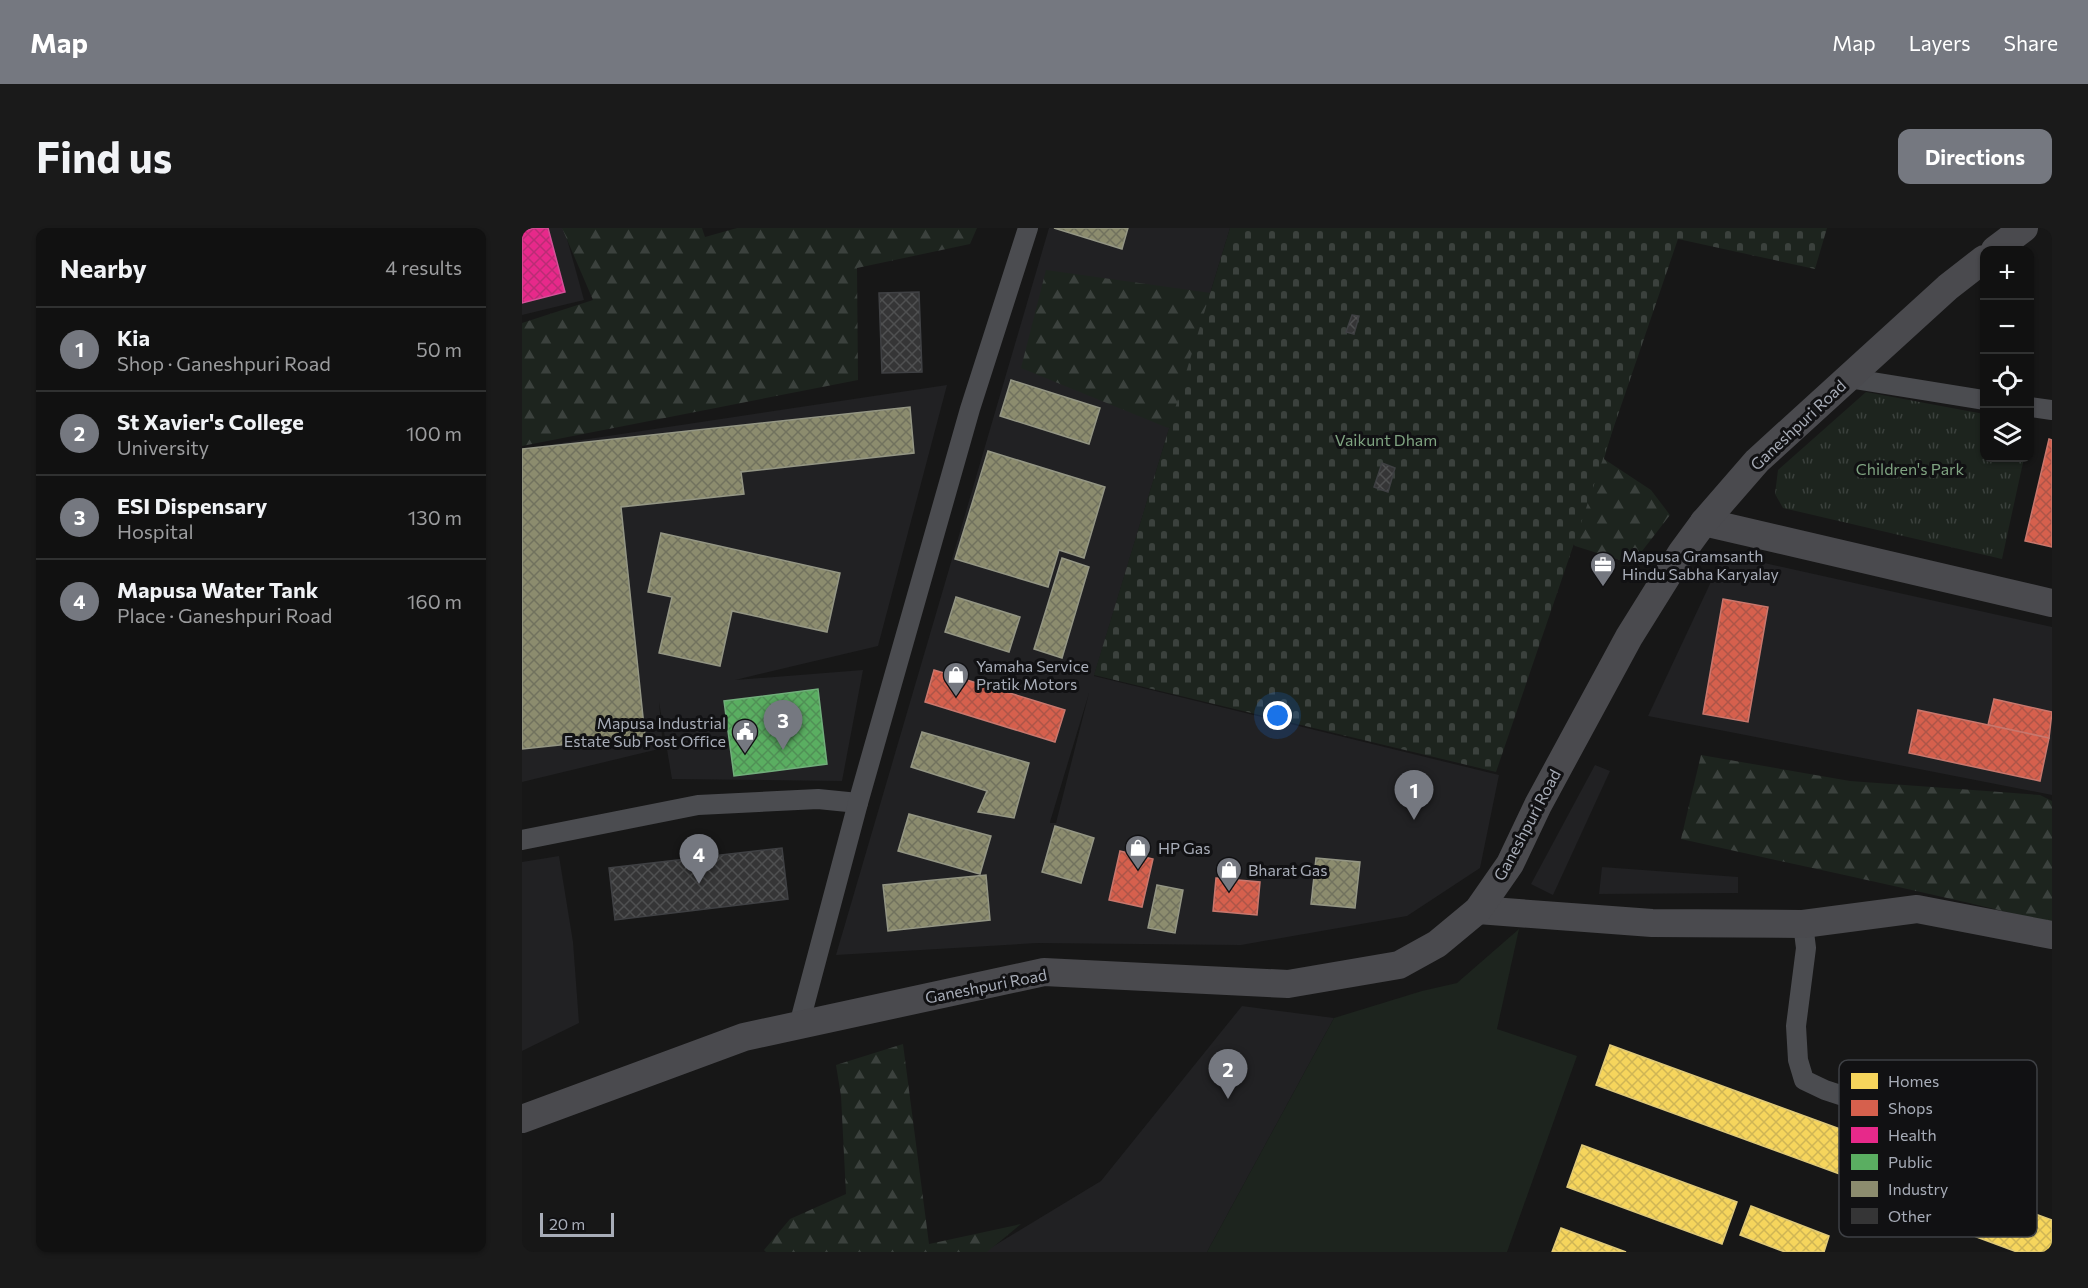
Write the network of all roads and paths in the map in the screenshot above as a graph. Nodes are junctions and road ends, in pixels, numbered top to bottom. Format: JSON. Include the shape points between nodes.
{"nodes":[{"id":1,"x":1028,"y":228,"type":"edge"},
{"id":2,"x":2024,"y":228,"type":"edge"},
{"id":3,"x":2000,"y":246,"type":"edge"},
{"id":4,"x":1980,"y":262,"type":"edge"},
{"id":5,"x":1848,"y":378,"type":"junction"},
{"id":6,"x":1980,"y":399,"type":"edge"},
{"id":7,"x":2034,"y":408,"type":"edge"},
{"id":8,"x":2052,"y":410,"type":"edge"},
{"id":9,"x":1704,"y":522,"type":"junction"},
{"id":10,"x":2052,"y":603,"type":"edge"},
{"id":11,"x":858,"y":803,"type":"junction"},
{"id":12,"x":522,"y":840,"type":"edge"},
{"id":13,"x":1478,"y":910,"type":"junction"},
{"id":14,"x":1803,"y":924,"type":"junction"},
{"id":15,"x":2052,"y":935,"type":"edge"},
{"id":16,"x":799,"y":1025,"type":"junction"},
{"id":17,"x":1839,"y":1095,"type":"edge"},
{"id":18,"x":522,"y":1119,"type":"edge"}],
"edges":[{"from":1,"to":11,"type":"street","via":[[970,410]]},
{"from":2,"to":3,"type":"street"},
{"from":4,"to":5,"type":"street","name":"Ganeshpuri Road"},
{"from":5,"to":6,"type":"street"},
{"from":5,"to":9,"type":"street","name":"Ganeshpuri Road","via":[[1757,461]]},
{"from":7,"to":8,"type":"street"},
{"from":9,"to":10,"type":"street"},
{"from":9,"to":13,"type":"street","name":"Ganeshpuri Road","via":[[1629,637],[1510,864]]},
{"from":11,"to":12,"type":"street","via":[[819,799],[698,805]]},
{"from":11,"to":16,"type":"street"},
{"from":13,"to":14,"type":"street","via":[[1652,923]]},
{"from":13,"to":16,"type":"street","name":"Ganeshpuri Road","via":[[1437,944],[1399,965],[1299,983],[1044,972]]},
{"from":14,"to":15,"type":"street","via":[[1917,909]]},
{"from":14,"to":17,"type":"street","via":[[1806,948],[1796,1026],[1798,1060],[1804,1080]]},
{"from":16,"to":18,"type":"street","name":"Ganeshpuri Road","via":[[744,1037]]}]}
